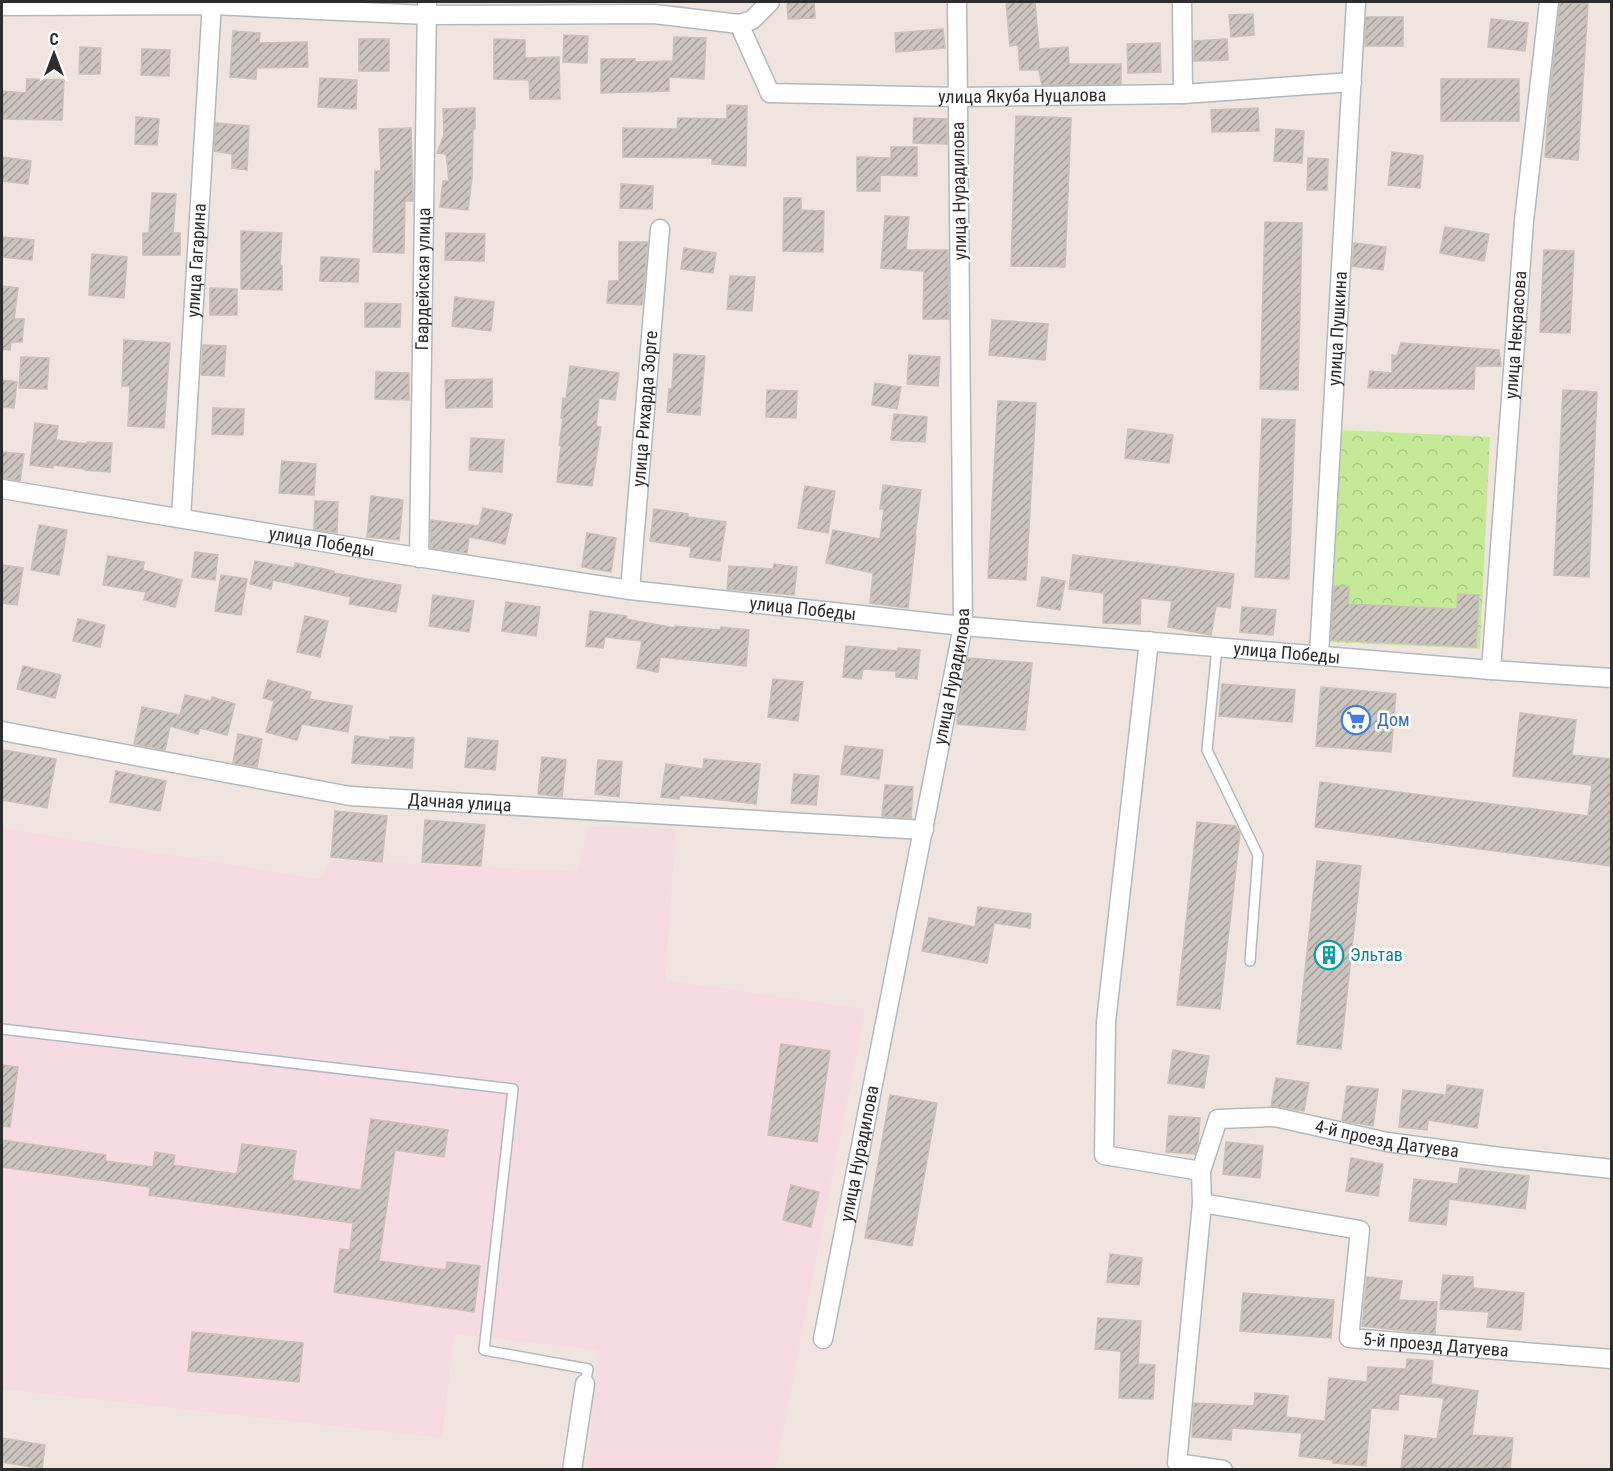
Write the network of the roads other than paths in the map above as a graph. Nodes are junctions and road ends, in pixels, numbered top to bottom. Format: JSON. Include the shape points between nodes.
{"nodes":[{"id":1,"x":770,"y":2,"type":"edge"},
{"id":2,"x":957,"y":2,"type":"edge"},
{"id":3,"x":1182,"y":2,"type":"edge"},
{"id":4,"x":1356,"y":2,"type":"edge"},
{"id":5,"x":1549,"y":2,"type":"edge"},
{"id":6,"x":212,"y":3,"type":"edge"},
{"id":7,"x":2,"y":6,"type":"edge"},
{"id":8,"x":427,"y":8,"type":"edge"},
{"id":9,"x":653,"y":8,"type":"edge"},
{"id":10,"x":739,"y":24,"type":"junction"},
{"id":11,"x":1352,"y":82,"type":"junction"},
{"id":12,"x":1183,"y":94,"type":"junction"},
{"id":13,"x":958,"y":97,"type":"junction"},
{"id":14,"x":660,"y":229,"type":"dead end"},
{"id":15,"x":2,"y":489,"type":"edge"},
{"id":16,"x":181,"y":518,"type":"junction"},
{"id":17,"x":419,"y":558,"type":"junction"},
{"id":18,"x":630,"y":590,"type":"junction"},
{"id":19,"x":963,"y":626,"type":"junction"},
{"id":20,"x":1149,"y":641,"type":"junction"},
{"id":21,"x":1217,"y":647,"type":"junction"},
{"id":22,"x":1319,"y":655,"type":"junction"},
{"id":23,"x":1491,"y":670,"type":"junction"},
{"id":24,"x":1611,"y":678,"type":"edge"},
{"id":25,"x":2,"y":731,"type":"edge"},
{"id":26,"x":924,"y":830,"type":"junction"},
{"id":27,"x":1250,"y":962,"type":"dead end"},
{"id":28,"x":2,"y":1029,"type":"edge"},
{"id":29,"x":1611,"y":1169,"type":"edge"},
{"id":30,"x":1201,"y":1170,"type":"junction"},
{"id":31,"x":1202,"y":1203,"type":"junction"},
{"id":32,"x":823,"y":1339,"type":"dead end"},
{"id":33,"x":1611,"y":1359,"type":"edge"},
{"id":34,"x":585,"y":1384,"type":"joint"},
{"id":35,"x":572,"y":1470,"type":"edge"},
{"id":36,"x":1222,"y":1470,"type":"edge"}],
"edges":[{"from":1,"to":10,"type":"street","via":[[752,20]]},
{"from":2,"to":13,"type":"street","name":"улица Нурадилова"},
{"from":3,"to":12,"type":"street"},
{"from":4,"to":11,"type":"street","name":"улица Пушкина"},
{"from":5,"to":23,"type":"street","name":"улица Некрасова","via":[[1524,221]]},
{"from":6,"to":7,"type":"street"},
{"from":6,"to":8,"type":"street"},
{"from":6,"to":16,"type":"street","name":"улица Гагарина"},
{"from":8,"to":9,"type":"street"},
{"from":8,"to":17,"type":"street","name":"Гвардейская улица"},
{"from":9,"to":10,"type":"street"},
{"from":10,"to":13,"type":"street","name":"улица Якуба Нуцалова","via":[[770,93]]},
{"from":11,"to":12,"type":"street","name":"улица Якуба Нуцалова"},
{"from":11,"to":22,"type":"street","name":"улица Пушкина"},
{"from":12,"to":13,"type":"street","name":"улица Якуба Нуцалова"},
{"from":13,"to":19,"type":"street","name":"улица Нурадилова"},
{"from":14,"to":18,"type":"street","name":"улица Рихарда Зорге"},
{"from":15,"to":16,"type":"street","name":"улица Победы"},
{"from":16,"to":17,"type":"street","name":"улица Победы"},
{"from":17,"to":18,"type":"street","name":"улица Победы"},
{"from":18,"to":19,"type":"street","name":"улица Победы"},
{"from":19,"to":20,"type":"street","name":"улица Победы"},
{"from":19,"to":26,"type":"street","name":"улица Нурадилова"},
{"from":20,"to":21,"type":"street","name":"улица Победы"},
{"from":20,"to":30,"type":"street","via":[[1106,1022],[1104,1155]]},
{"from":21,"to":22,"type":"street","name":"улица Победы"},
{"from":21,"to":27,"type":"lane","via":[[1207,750],[1258,855]]},
{"from":22,"to":23,"type":"street","name":"улица Победы"},
{"from":23,"to":24,"type":"street","name":"улица Победы"},
{"from":25,"to":26,"type":"street","name":"Дачная улица","via":[[350,796]]},
{"from":26,"to":32,"type":"street","name":"улица Нурадилова"},
{"from":28,"to":34,"type":"lane","via":[[513,1089],[484,1350],[588,1369]]},
{"from":29,"to":30,"type":"street","name":"4-й проезд Датуева","via":[[1387,1143],[1275,1117],[1218,1119]]},
{"from":30,"to":31,"type":"street"},
{"from":31,"to":33,"type":"street","name":"5-й проезд Датуева","via":[[1360,1230],[1349,1338]]},
{"from":31,"to":36,"type":"street","via":[[1178,1463]]},
{"from":34,"to":35,"type":"street"}]}
